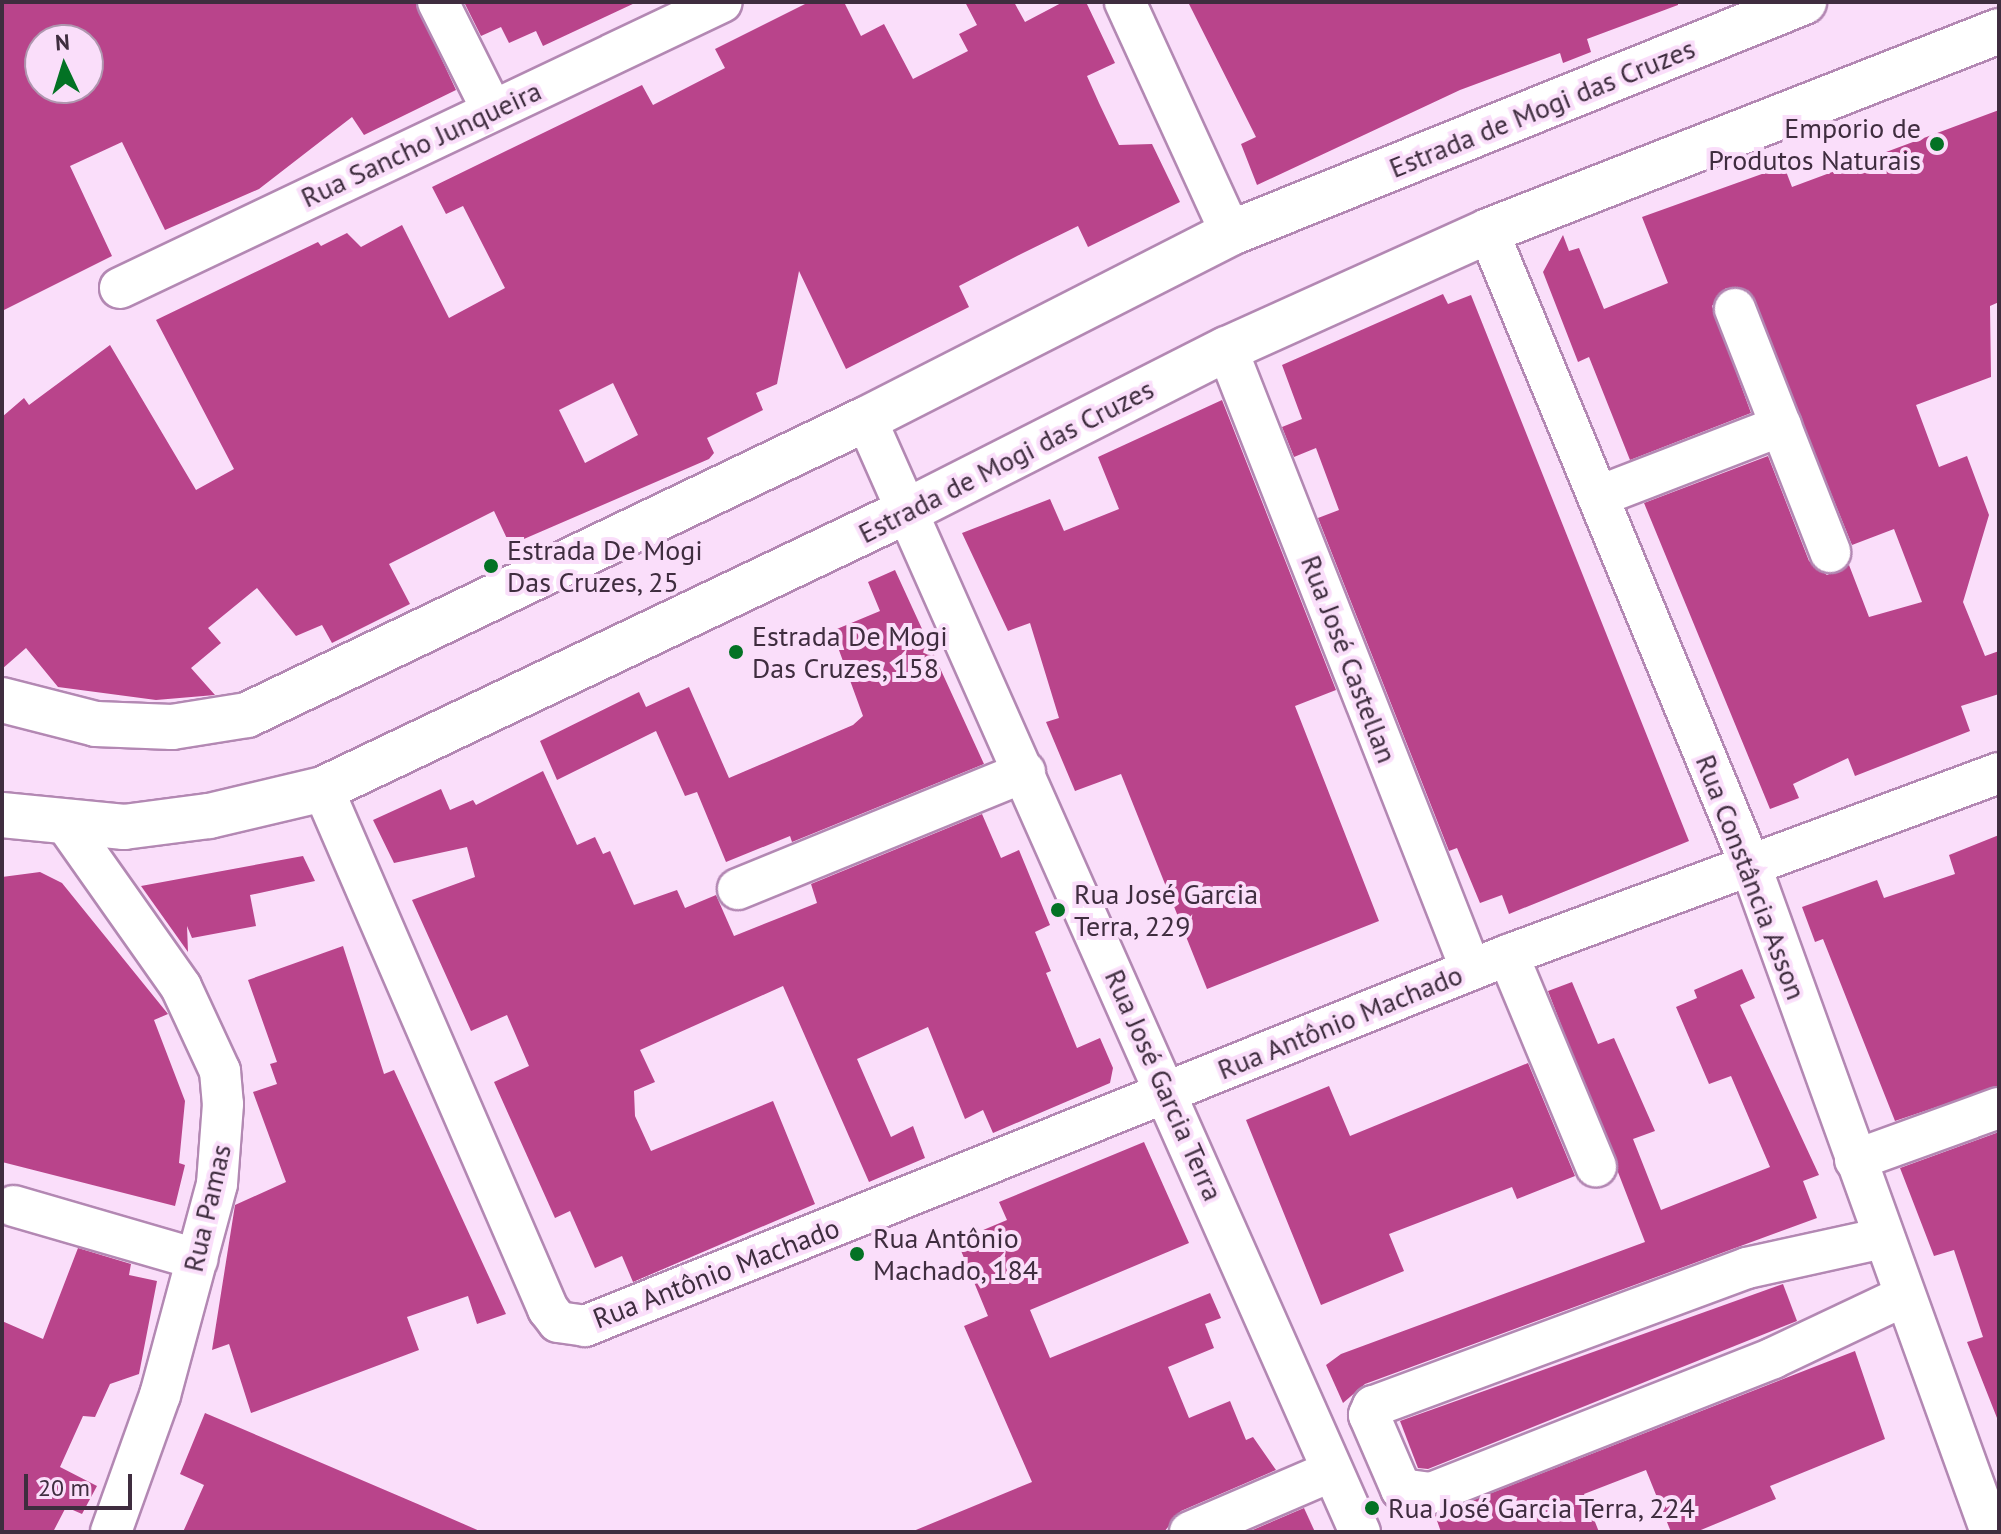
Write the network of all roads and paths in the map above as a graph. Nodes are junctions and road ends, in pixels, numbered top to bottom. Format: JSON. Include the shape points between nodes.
{"nodes":[{"id":1,"x":438,"y":2,"type":"edge"},
{"id":2,"x":722,"y":2,"type":"edge"},
{"id":3,"x":1125,"y":2,"type":"edge"},
{"id":4,"x":1804,"y":2,"type":"edge"},
{"id":5,"x":1999,"y":31,"type":"edge"},
{"id":6,"x":492,"y":110,"type":"junction"},
{"id":7,"x":1488,"y":231,"type":"junction"},
{"id":8,"x":1231,"y":233,"type":"junction"},
{"id":9,"x":120,"y":288,"type":"dead end"},
{"id":10,"x":1735,"y":309,"type":"dead end"},
{"id":11,"x":1227,"y":349,"type":"junction"},
{"id":12,"x":866,"y":419,"type":"junction"},
{"id":13,"x":1781,"y":426,"type":"junction"},
{"id":14,"x":1602,"y":495,"type":"junction"},
{"id":15,"x":907,"y":511,"type":"junction"},
{"id":16,"x":1830,"y":552,"type":"dead end"},
{"id":17,"x":5,"y":701,"type":"edge"},
{"id":18,"x":1025,"y":772,"type":"junction"},
{"id":19,"x":1999,"y":773,"type":"edge"},
{"id":20,"x":323,"y":789,"type":"junction"},
{"id":21,"x":2,"y":815,"type":"edge"},
{"id":22,"x":64,"y":821,"type":"junction"},
{"id":23,"x":1751,"y":867,"type":"junction"},
{"id":24,"x":738,"y":889,"type":"dead end"},
{"id":25,"x":1508,"y":955,"type":"junction"},
{"id":26,"x":1471,"y":970,"type":"junction"},
{"id":27,"x":1168,"y":1092,"type":"junction"},
{"id":28,"x":1999,"y":1108,"type":"edge"},
{"id":29,"x":1855,"y":1160,"type":"junction"},
{"id":30,"x":1596,"y":1166,"type":"dead end"},
{"id":31,"x":14,"y":1206,"type":"dead end"},
{"id":32,"x":1883,"y":1238,"type":"junction"},
{"id":33,"x":197,"y":1259,"type":"junction"},
{"id":34,"x":1904,"y":1296,"type":"junction"},
{"id":35,"x":1330,"y":1472,"type":"junction"},
{"id":36,"x":111,"y":1532,"type":"edge"},
{"id":37,"x":1190,"y":1532,"type":"edge"},
{"id":38,"x":1360,"y":1532,"type":"edge"},
{"id":39,"x":1991,"y":1532,"type":"edge"}],
"edges":[{"from":1,"to":6,"type":"street"},
{"from":2,"to":6,"type":"street","name":"Rua Sancho Junqueira"},
{"from":3,"to":8,"type":"street"},
{"from":4,"to":8,"type":"main road","name":"Estrada de Mogi das Cruzes"},
{"from":5,"to":7,"type":"main road","name":"Estrada de Mogi das Cruzes"},
{"from":6,"to":9,"type":"street","name":"Rua Sancho Junqueira"},
{"from":7,"to":11,"type":"main road","name":"Estrada de Mogi das Cruzes"},
{"from":7,"to":14,"type":"street","name":"Rua Constância Asson"},
{"from":8,"to":12,"type":"main road","name":"Estrada de Mogi das Cruzes"},
{"from":10,"to":13,"type":"street"},
{"from":11,"to":15,"type":"main road","name":"Estrada de Mogi das Cruzes"},
{"from":11,"to":26,"type":"street","name":"Rua José Castellan"},
{"from":12,"to":15,"type":"street","name":"Rua José Garcia Terra"},
{"from":12,"to":17,"type":"main road","name":"Estrada de Mogi das Cruzes","via":[[247,715],[172,727],[96,724]]},
{"from":13,"to":14,"type":"street"},
{"from":13,"to":16,"type":"street"},
{"from":14,"to":23,"type":"street","name":"Rua Constância Asson"},
{"from":15,"to":18,"type":"street","name":"Rua José Garcia Terra"},
{"from":15,"to":20,"type":"main road","name":"Estrada de Mogi das Cruzes"},
{"from":18,"to":24,"type":"street"},
{"from":18,"to":27,"type":"street","name":"Rua José Garcia Terra"},
{"from":19,"to":23,"type":"street","name":"Rua Antônio Machado"},
{"from":20,"to":22,"type":"main road","name":"Estrada de Mogi das Cruzes","via":[[168,823]]},
{"from":20,"to":27,"type":"street","name":"Rua Antônio Machado","via":[[558,1322],[585,1326],[604,1319]]},
{"from":21,"to":22,"type":"main road","name":"Estrada de Mogi das Cruzes"},
{"from":22,"to":33,"type":"street","name":"Rua Pamas","via":[[181,987],[220,1071],[225,1138]]},
{"from":23,"to":25,"type":"street","name":"Rua Antônio Machado"},
{"from":23,"to":29,"type":"street","name":"Rua Constância Asson"},
{"from":25,"to":26,"type":"street","name":"Rua Antônio Machado"},
{"from":25,"to":30,"type":"street"},
{"from":26,"to":27,"type":"street","name":"Rua Antônio Machado"},
{"from":27,"to":35,"type":"street","name":"Rua José Garcia Terra"},
{"from":28,"to":29,"type":"street"},
{"from":29,"to":32,"type":"street","name":"Rua Constância Asson"},
{"from":31,"to":33,"type":"street"},
{"from":32,"to":34,"type":"street","name":"Rua Constância Asson"},
{"from":32,"to":34,"type":"street","via":[[1747,1268],[1373,1406],[1369,1415],[1401,1489],[1431,1493],[1773,1358]]},
{"from":33,"to":36,"type":"street","name":"Rua Pamas","via":[[160,1395]]},
{"from":34,"to":39,"type":"street","name":"Rua Constância Asson"},
{"from":35,"to":37,"type":"street"},
{"from":35,"to":38,"type":"street","name":"Rua José Garcia Terra"}]}
